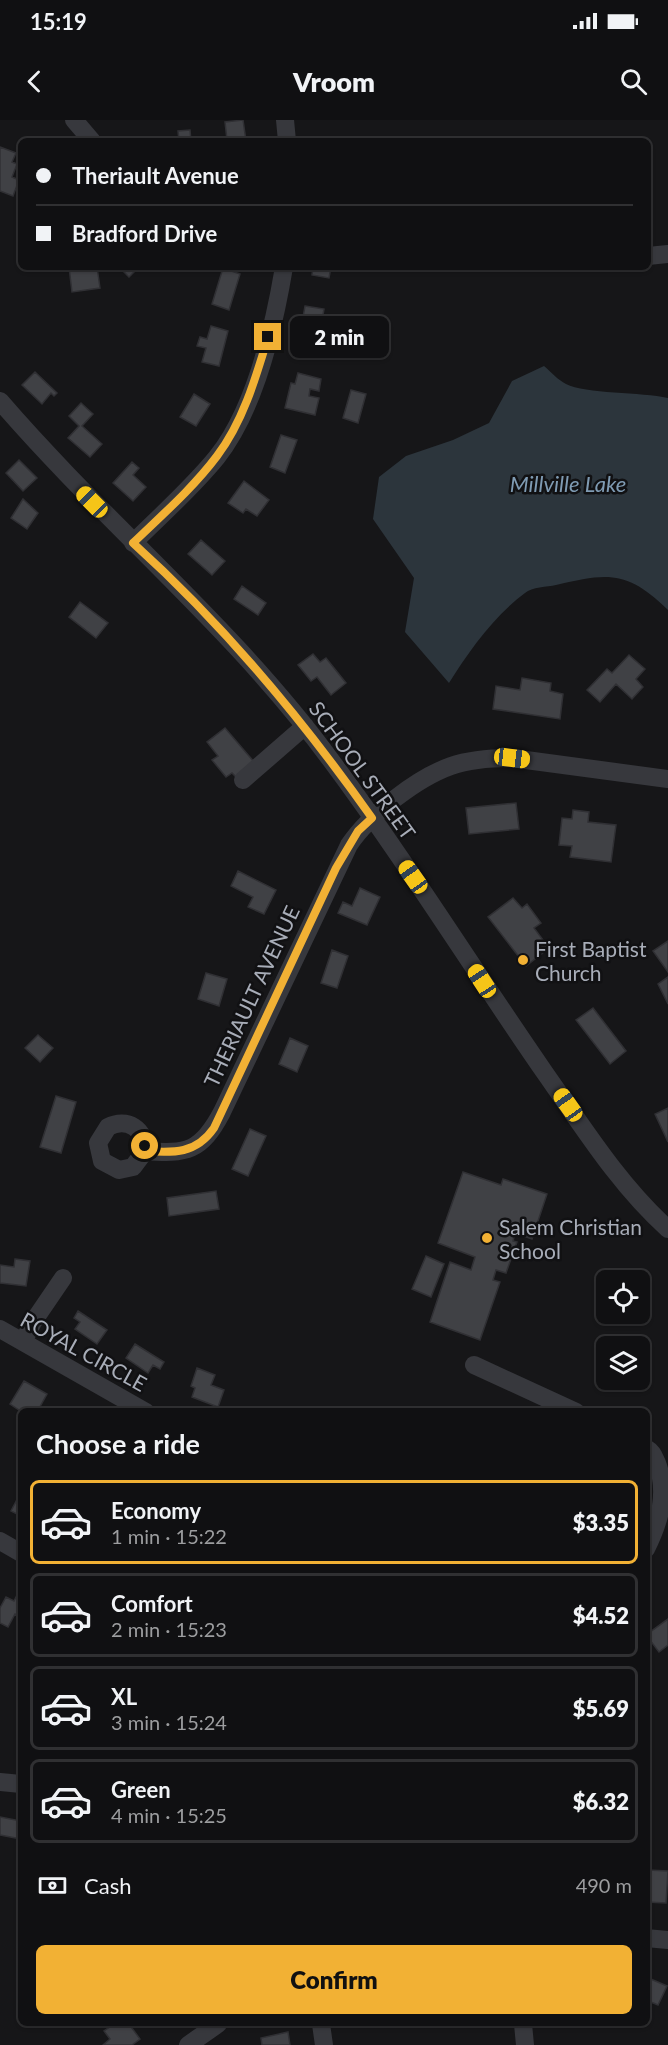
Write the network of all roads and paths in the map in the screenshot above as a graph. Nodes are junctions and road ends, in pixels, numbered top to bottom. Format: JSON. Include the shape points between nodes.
{"nodes":[{"id":1,"x":74,"y":120,"type":"edge"},
{"id":2,"x":285,"y":120,"type":"edge"},
{"id":3,"x":88,"y":138,"type":"edge"},
{"id":4,"x":287,"y":138,"type":"edge"},
{"id":5,"x":668,"y":254,"type":"edge"},
{"id":6,"x":651,"y":256,"type":"edge"},
{"id":7,"x":283,"y":270,"type":"edge"},
{"id":8,"x":0,"y":401,"type":"edge"},
{"id":9,"x":133,"y":543,"type":"junction"},
{"id":10,"x":305,"y":726,"type":"junction"},
{"id":11,"x":668,"y":779,"type":"edge"},
{"id":12,"x":243,"y":780,"type":"dead end"},
{"id":13,"x":372,"y":818,"type":"junction"},
{"id":14,"x":145,"y":1151,"type":"dead end"},
{"id":15,"x":668,"y":1229,"type":"edge"},
{"id":16,"x":63,"y":1278,"type":"dead end"},
{"id":17,"x":0,"y":1329,"type":"edge"},
{"id":18,"x":23,"y":1342,"type":"junction"},
{"id":19,"x":474,"y":1365,"type":"dead end"},
{"id":20,"x":139,"y":1408,"type":"edge"},
{"id":21,"x":567,"y":1408,"type":"edge"},
{"id":22,"x":650,"y":1451,"type":"edge"},
{"id":23,"x":0,"y":1541,"type":"edge"},
{"id":24,"x":650,"y":1541,"type":"edge"},
{"id":25,"x":18,"y":1551,"type":"edge"},
{"id":26,"x":0,"y":1782,"type":"edge"},
{"id":27,"x":18,"y":1784,"type":"edge"},
{"id":28,"x":650,"y":1938,"type":"edge"},
{"id":29,"x":668,"y":1940,"type":"edge"},
{"id":30,"x":215,"y":2026,"type":"edge"},
{"id":31,"x":321,"y":2026,"type":"edge"},
{"id":32,"x":523,"y":2026,"type":"edge"},
{"id":33,"x":188,"y":2045,"type":"edge"},
{"id":34,"x":324,"y":2045,"type":"edge"},
{"id":35,"x":525,"y":2045,"type":"edge"}],
"edges":[{"from":1,"to":3,"type":"street"},
{"from":2,"to":4,"type":"street"},
{"from":5,"to":6,"type":"street"},
{"from":7,"to":9,"type":"street","via":[[263,354],[236,426],[196,481]]},
{"from":8,"to":9,"type":"street","name":"SCHOOL STREET"},
{"from":9,"to":10,"type":"street","name":"SCHOOL STREET","via":[[222,631]]},
{"from":10,"to":12,"type":"street"},
{"from":10,"to":13,"type":"street","name":"SCHOOL STREET"},
{"from":11,"to":13,"type":"street","name":"THERIAULT AVENUE","via":[[512,758],[468,761],[451,765],[419,782]]},
{"from":13,"to":14,"type":"street","name":"THERIAULT AVENUE","via":[[358,831],[336,868],[214,1128],[205,1140],[186,1151]]},
{"from":13,"to":15,"type":"street","name":"SCHOOL STREET","via":[[618,1176]]},
{"from":16,"to":18,"type":"street"},
{"from":17,"to":18,"type":"street","name":"ROYAL CIRCLE"},
{"from":18,"to":20,"type":"street","name":"ROYAL CIRCLE"},
{"from":19,"to":21,"type":"street"},
{"from":22,"to":24,"type":"street","via":[[665,1479],[657,1527]]},
{"from":23,"to":25,"type":"street"},
{"from":26,"to":27,"type":"street"},
{"from":28,"to":29,"type":"street"},
{"from":30,"to":33,"type":"street"},
{"from":31,"to":34,"type":"street"},
{"from":32,"to":35,"type":"street"}]}
